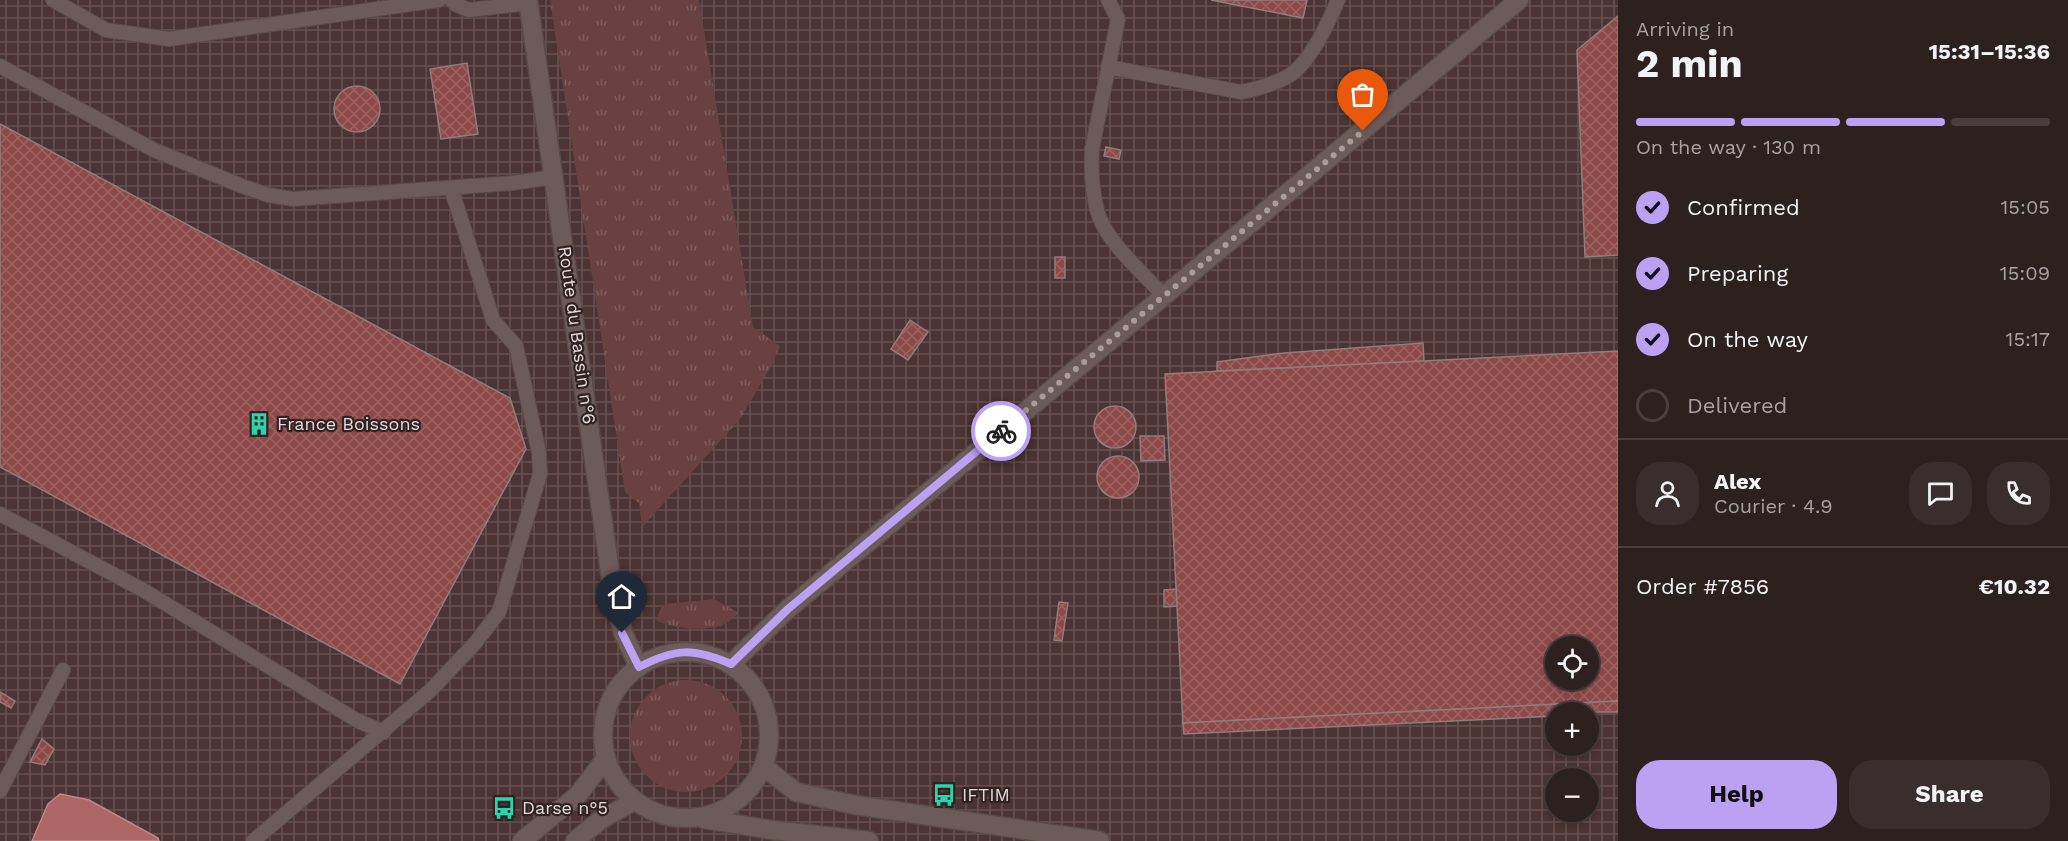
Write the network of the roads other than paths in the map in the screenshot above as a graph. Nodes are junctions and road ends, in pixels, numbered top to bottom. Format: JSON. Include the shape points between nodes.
{"nodes":[{"id":1,"x":53,"y":0,"type":"edge"},
{"id":2,"x":439,"y":0,"type":"edge"},
{"id":3,"x":451,"y":0,"type":"edge"},
{"id":4,"x":1108,"y":0,"type":"edge"},
{"id":5,"x":1338,"y":0,"type":"edge"},
{"id":6,"x":1519,"y":0,"type":"edge"},
{"id":7,"x":528,"y":2,"type":"edge"},
{"id":8,"x":0,"y":66,"type":"edge"},
{"id":9,"x":1108,"y":67,"type":"junction"},
{"id":10,"x":554,"y":177,"type":"junction"},
{"id":11,"x":451,"y":188,"type":"junction"},
{"id":12,"x":1163,"y":296,"type":"junction"},
{"id":13,"x":0,"y":514,"type":"edge"},
{"id":14,"x":731,"y":664,"type":"junction"},
{"id":15,"x":639,"y":667,"type":"junction"},
{"id":16,"x":63,"y":670,"type":"dead end"},
{"id":17,"x":384,"y":732,"type":"junction"},
{"id":18,"x":606,"y":758,"type":"junction"},
{"id":19,"x":764,"y":766,"type":"junction"},
{"id":20,"x":0,"y":791,"type":"edge"},
{"id":21,"x":634,"y":801,"type":"junction"},
{"id":22,"x":699,"y":818,"type":"junction"},
{"id":23,"x":253,"y":841,"type":"edge"},
{"id":24,"x":522,"y":841,"type":"edge"},
{"id":25,"x":575,"y":841,"type":"edge"},
{"id":26,"x":866,"y":841,"type":"edge"},
{"id":27,"x":1100,"y":841,"type":"edge"}],
"edges":[{"from":1,"to":2,"type":"lane","via":[[106,30],[169,39]]},
{"from":3,"to":7,"type":"lane","via":[[469,10]]},
{"from":4,"to":9,"type":"lane","via":[[1118,19]]},
{"from":5,"to":9,"type":"lane","via":[[1308,55],[1292,74],[1255,89],[1241,92]]},
{"from":6,"to":12,"type":"street"},
{"from":7,"to":10,"type":"street","name":"Route du Bassin n°6"},
{"from":8,"to":11,"type":"lane","via":[[154,150],[268,195],[293,199]]},
{"from":9,"to":12,"type":"lane","via":[[1092,149],[1097,212],[1110,237]]},
{"from":10,"to":11,"type":"lane"},
{"from":10,"to":15,"type":"street","name":"Route du Bassin n°6","via":[[611,579],[622,633]]},
{"from":11,"to":17,"type":"lane","via":[[493,320],[516,346],[540,474],[499,612],[431,690]]},
{"from":12,"to":14,"type":"street","via":[[788,609]]},
{"from":13,"to":17,"type":"lane","via":[[143,590],[358,721]]},
{"from":14,"to":15,"type":"street","via":[[685,652],[661,656]]},
{"from":14,"to":19,"type":"street","via":[[752,683],[766,709],[770,738]]},
{"from":15,"to":18,"type":"street","via":[[620,684],[608,707],[603,732]]},
{"from":16,"to":20,"type":"lane"},
{"from":17,"to":23,"type":"lane"},
{"from":18,"to":21,"type":"street","via":[[617,782]]},
{"from":18,"to":24,"type":"street","via":[[578,795]]},
{"from":19,"to":22,"type":"street","via":[[749,791],[726,809]]},
{"from":19,"to":27,"type":"street","via":[[796,792],[836,801]]},
{"from":21,"to":22,"type":"street","via":[[665,816]]},
{"from":21,"to":25,"type":"street","via":[[599,821]]},
{"from":22,"to":26,"type":"street"}]}
